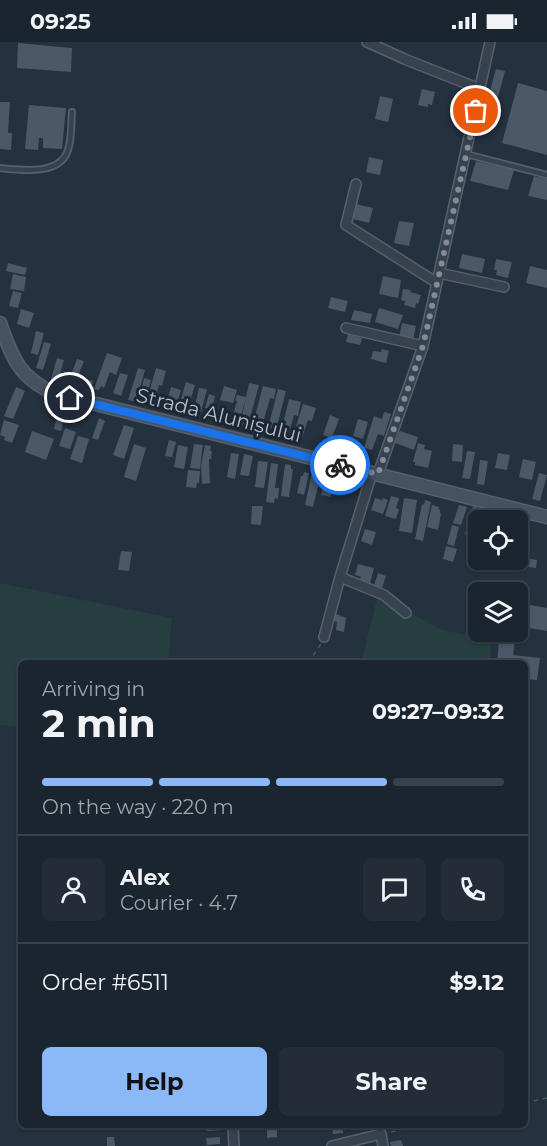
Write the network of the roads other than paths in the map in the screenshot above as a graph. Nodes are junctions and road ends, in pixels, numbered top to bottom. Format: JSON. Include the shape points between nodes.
{"nodes":[{"id":1,"x":367,"y":42,"type":"edge"},
{"id":2,"x":490,"y":42,"type":"edge"},
{"id":3,"x":480,"y":89,"type":"junction"},
{"id":4,"x":72,"y":112,"type":"dead end"},
{"id":5,"x":466,"y":154,"type":"junction"},
{"id":6,"x":0,"y":168,"type":"edge"},
{"id":7,"x":547,"y":175,"type":"edge"},
{"id":8,"x":356,"y":184,"type":"dead end"},
{"id":9,"x":438,"y":278,"type":"junction"},
{"id":10,"x":504,"y":287,"type":"dead end"},
{"id":11,"x":0,"y":323,"type":"edge"},
{"id":12,"x":345,"y":327,"type":"dead end"},
{"id":13,"x":423,"y":346,"type":"junction"},
{"id":14,"x":375,"y":473,"type":"junction"},
{"id":15,"x":547,"y":517,"type":"edge"},
{"id":16,"x":340,"y":577,"type":"junction"},
{"id":17,"x":406,"y":613,"type":"dead end"},
{"id":18,"x":324,"y":637,"type":"road end"},
{"id":19,"x":233,"y":1128,"type":"edge"},
{"id":20,"x":234,"y":1146,"type":"edge"},
{"id":21,"x":332,"y":1146,"type":"edge"},
{"id":22,"x":383,"y":1146,"type":"edge"}],
"edges":[{"from":1,"to":3,"type":"street"},
{"from":2,"to":3,"type":"street"},
{"from":3,"to":5,"type":"street"},
{"from":4,"to":6,"type":"lane","via":[[68,151],[58,163],[34,170]]},
{"from":5,"to":7,"type":"lane"},
{"from":5,"to":9,"type":"street"},
{"from":8,"to":9,"type":"street","via":[[346,225]]},
{"from":9,"to":10,"type":"street"},
{"from":9,"to":13,"type":"street"},
{"from":11,"to":14,"type":"main road","name":"Strada Alunișului","via":[[22,370],[35,383],[56,394]]},
{"from":12,"to":13,"type":"street"},
{"from":13,"to":14,"type":"street"},
{"from":14,"to":15,"type":"main road","name":"Strada Alunișului"},
{"from":14,"to":16,"type":"street"},
{"from":16,"to":17,"type":"street","via":[[384,595]]},
{"from":16,"to":18,"type":"street"},
{"from":19,"to":20,"type":"street"},
{"from":21,"to":22,"type":"street","via":[[381,1134]]}]}
